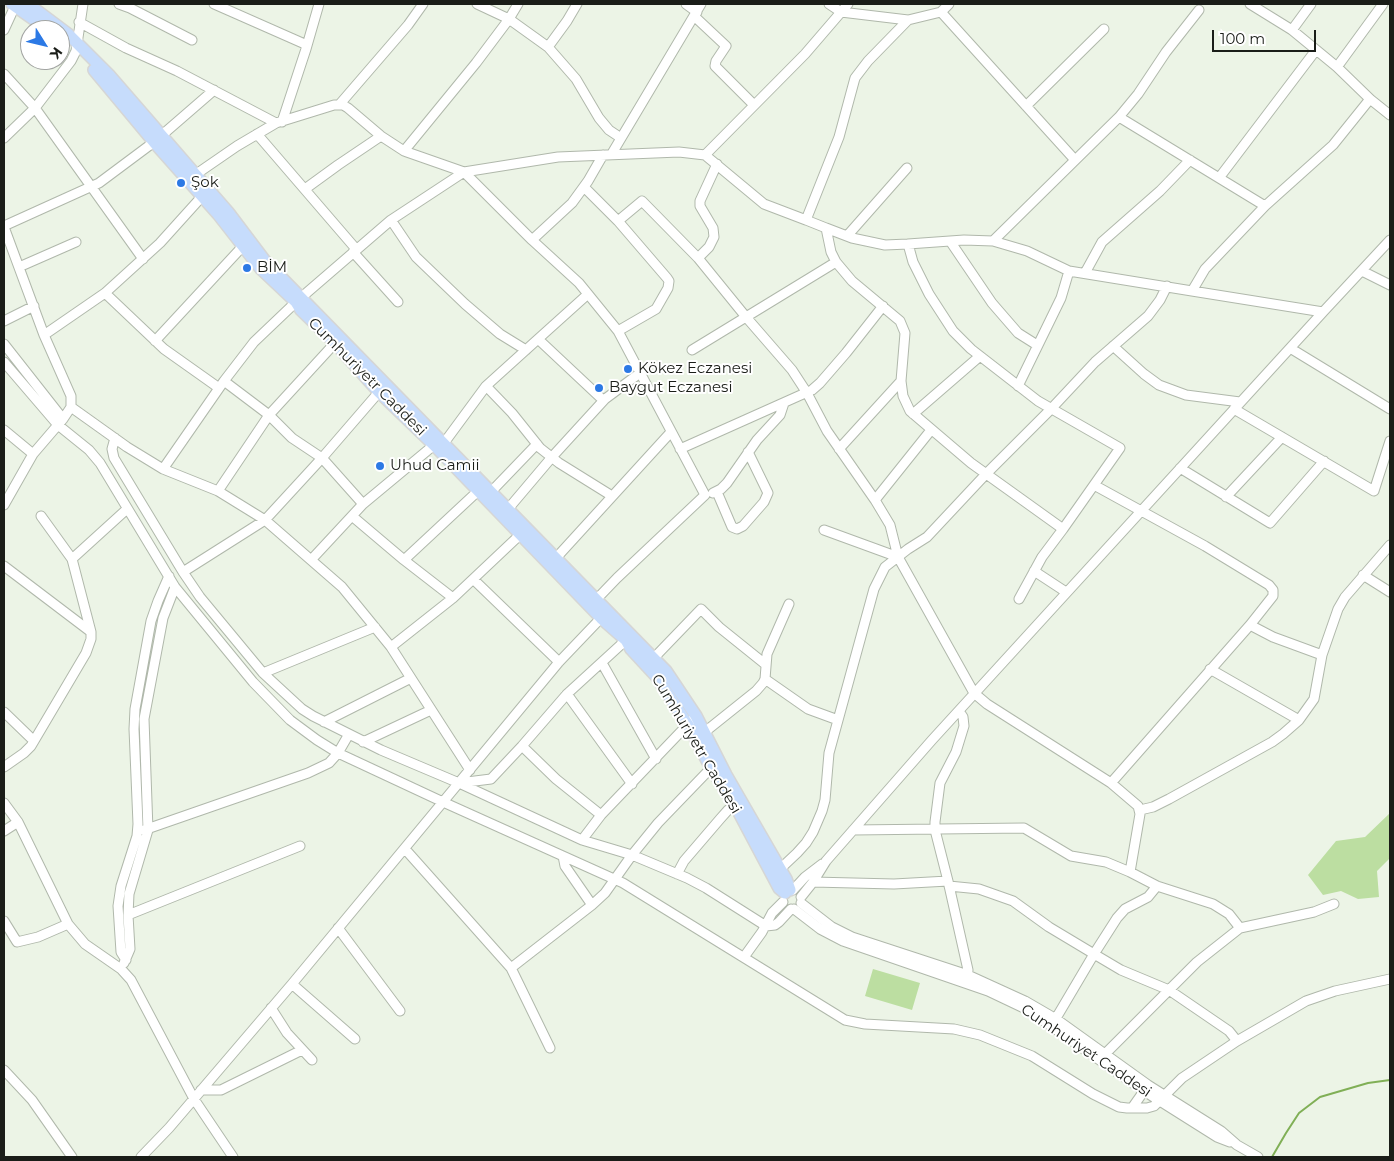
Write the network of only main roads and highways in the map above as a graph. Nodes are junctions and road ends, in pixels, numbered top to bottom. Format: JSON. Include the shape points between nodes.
{"nodes":[{"id":1,"x":28,"y":4,"type":"edge"},
{"id":2,"x":14,"y":5,"type":"edge"},
{"id":3,"x":35,"y":20,"type":"edge"},
{"id":4,"x":70,"y":43,"type":"edge"},
{"id":5,"x":76,"y":46,"type":"junction"},
{"id":6,"x":205,"y":193,"type":"junction"},
{"id":7,"x":298,"y":300,"type":"junction"},
{"id":8,"x":439,"y":444,"type":"junction"},
{"id":9,"x":485,"y":494,"type":"junction"},
{"id":10,"x":523,"y":532,"type":"junction"},
{"id":11,"x":593,"y":603,"type":"junction"},
{"id":12,"x":650,"y":662,"type":"junction"},
{"id":13,"x":692,"y":720,"type":"junction"},
{"id":14,"x":738,"y":803,"type":"junction"}],
"edges":[{"from":1,"to":5,"type":"main road","via":[[61,28]]},
{"from":2,"to":3,"type":"main road"},
{"from":4,"to":5,"type":"main road"},
{"from":5,"to":6,"type":"main road","via":[[110,76]]},
{"from":6,"to":7,"type":"main road"},
{"from":6,"to":7,"type":"main road","name":"Cumhuriyetr Caddesi","via":[[261,269]]},
{"from":7,"to":8,"type":"main road"},
{"from":7,"to":8,"type":"main road","name":"Cumhuriyetr Caddesi","via":[[301,310],[379,392]]},
{"from":8,"to":9,"type":"main road"},
{"from":9,"to":10,"type":"main road","name":"Cumhuriyetr Caddesi"},
{"from":9,"to":10,"type":"main road","via":[[508,509]]},
{"from":10,"to":11,"type":"main road","name":"Cumhuriyetr Caddesi"},
{"from":10,"to":11,"type":"main road","via":[[556,558]]},
{"from":11,"to":12,"type":"main road"},
{"from":11,"to":12,"type":"main road","name":"Cumhuriyetr Caddesi","via":[[601,618],[626,640],[631,650]]},
{"from":12,"to":13,"type":"main road","via":[[666,671]]},
{"from":13,"to":14,"type":"main road","via":[[705,732]]},
{"from":13,"to":14,"type":"main road","name":"Cumhuriyetr Caddesi","via":[[695,740],[710,768]]},
{"from":14,"to":14,"type":"main road","name":"Cumhuriyetr Caddesi","via":[[779,888],[788,894],[786,879]]}]}
